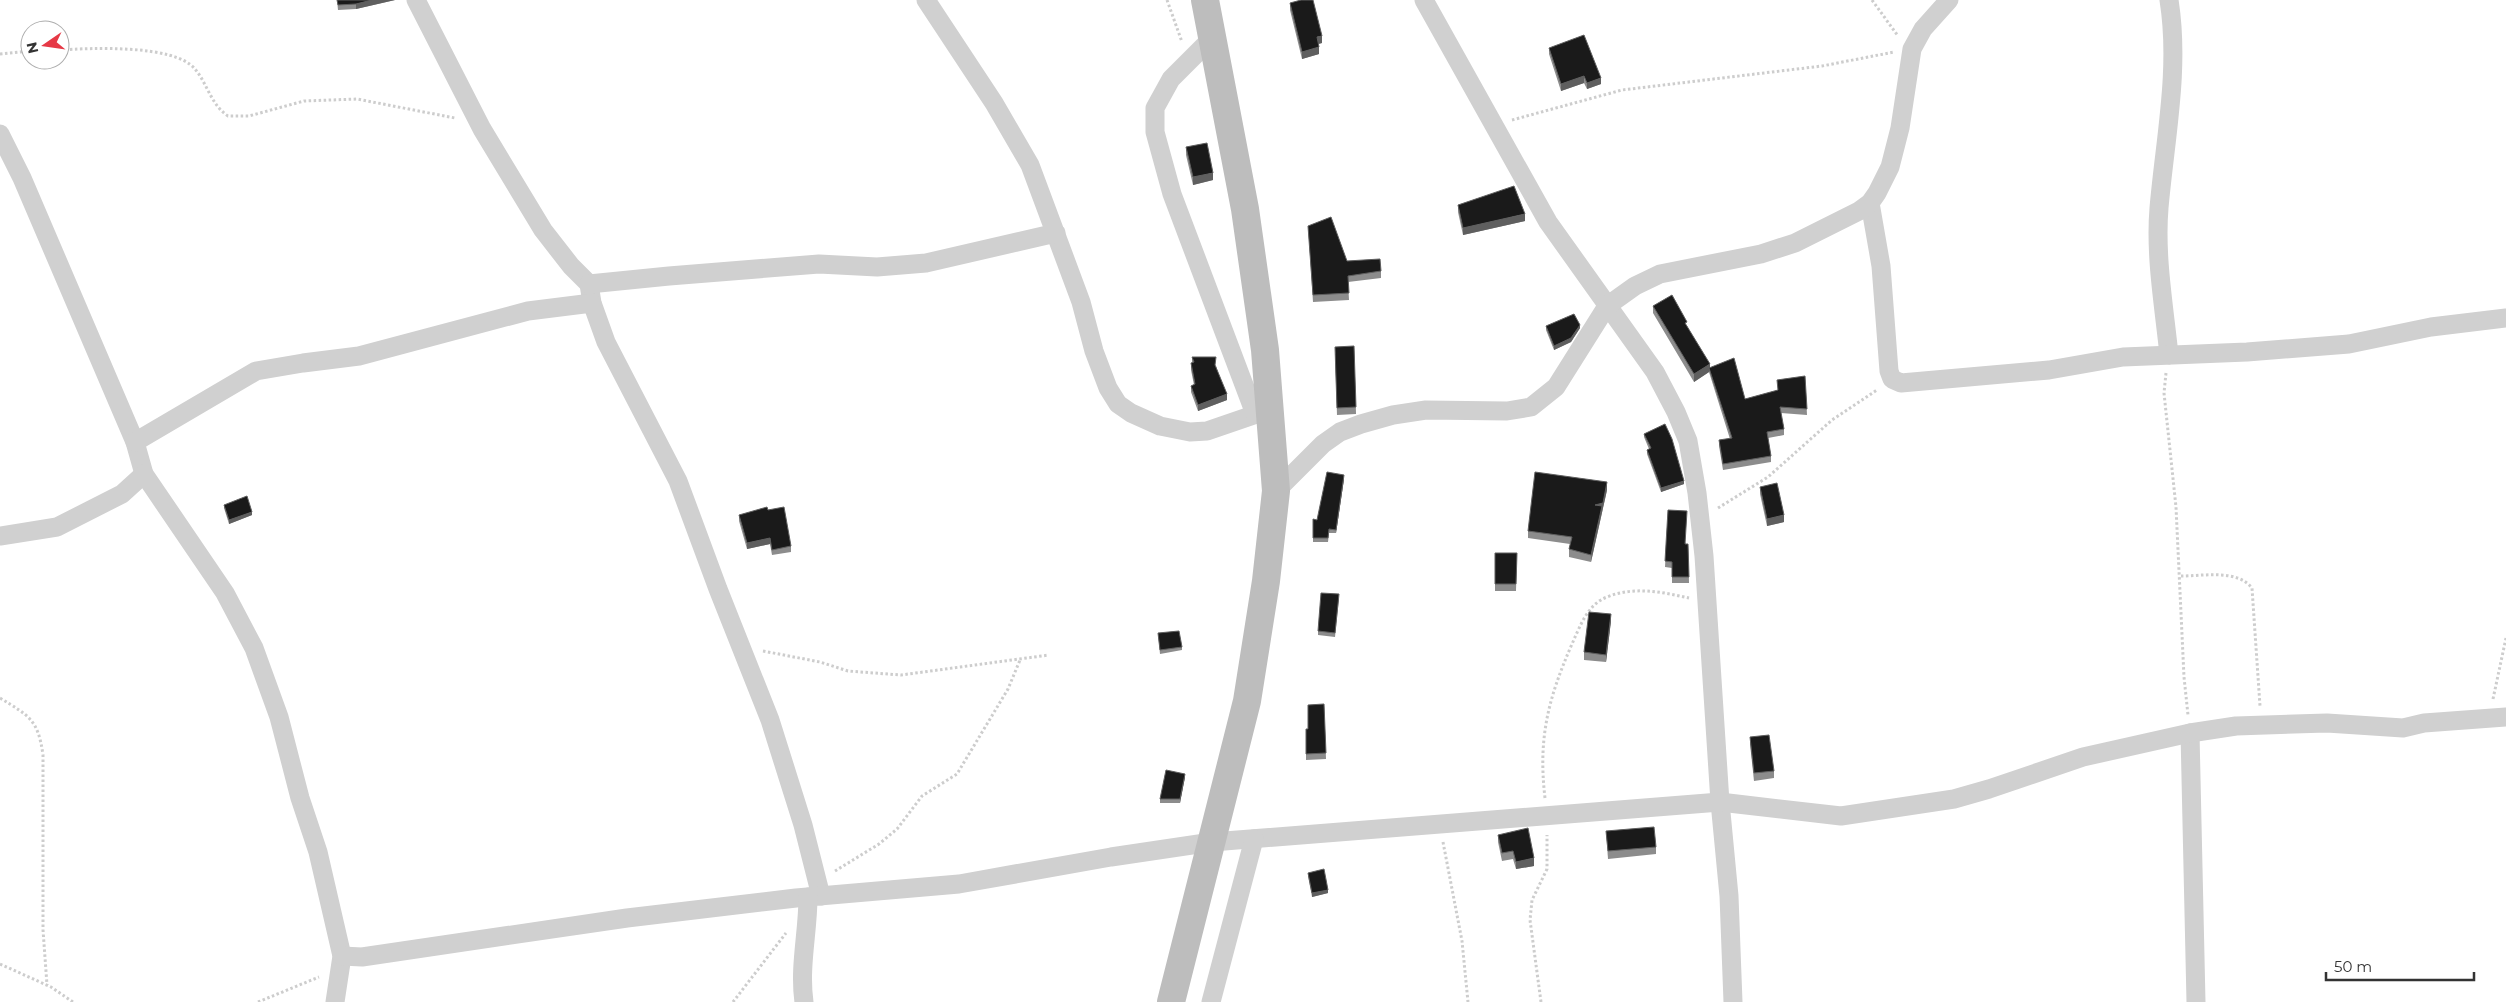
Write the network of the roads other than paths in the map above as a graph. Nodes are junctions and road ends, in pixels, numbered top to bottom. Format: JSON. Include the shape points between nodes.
{"nodes":[{"id":1,"x":416,"y":0,"type":"edge"},
{"id":2,"x":926,"y":0,"type":"edge"},
{"id":3,"x":1205,"y":0,"type":"edge"},
{"id":4,"x":1424,"y":0,"type":"edge"},
{"id":5,"x":1949,"y":0,"type":"edge"},
{"id":6,"x":2168,"y":0,"type":"edge"},
{"id":7,"x":1212,"y":38,"type":"junction"},
{"id":8,"x":0,"y":134,"type":"edge"},
{"id":9,"x":1870,"y":203,"type":"junction"},
{"id":10,"x":1056,"y":233,"type":"junction"},
{"id":11,"x":590,"y":294,"type":"junction"},
{"id":12,"x":1607,"y":306,"type":"junction"},
{"id":13,"x":2506,"y":318,"type":"edge"},
{"id":14,"x":2169,"y":355,"type":"junction"},
{"id":15,"x":1263,"y":412,"type":"junction"},
{"id":16,"x":135,"y":442,"type":"junction"},
{"id":17,"x":144,"y":474,"type":"junction"},
{"id":18,"x":1276,"y":491,"type":"junction"},
{"id":19,"x":0,"y":536,"type":"edge"},
{"id":20,"x":2497,"y":719,"type":"edge"},
{"id":21,"x":2190,"y":733,"type":"junction"},
{"id":22,"x":1720,"y":802,"type":"junction"},
{"id":23,"x":1254,"y":839,"type":"junction"},
{"id":24,"x":1212,"y":842,"type":"junction"},
{"id":25,"x":814,"y":896,"type":"junction"},
{"id":26,"x":341,"y":962,"type":"junction"},
{"id":27,"x":335,"y":1002,"type":"edge"},
{"id":28,"x":804,"y":1002,"type":"edge"},
{"id":29,"x":1171,"y":1002,"type":"edge"},
{"id":30,"x":1211,"y":1002,"type":"edge"},
{"id":31,"x":1733,"y":1002,"type":"edge"},
{"id":32,"x":2196,"y":1002,"type":"edge"}],
"edges":[{"from":1,"to":11,"type":"street","via":[[478,122],[544,230]]},
{"from":2,"to":10,"type":"street","via":[[994,103],[1030,165]]},
{"from":3,"to":7,"type":"main road"},
{"from":4,"to":12,"type":"street","via":[[1548,222]]},
{"from":5,"to":9,"type":"street","via":[[1923,29],[1910,50],[1900,128],[1890,167]]},
{"from":6,"to":14,"type":"street","via":[[2173,27],[2172,69],[2159,208],[2159,248]]},
{"from":7,"to":15,"type":"main road","via":[[1245,209],[1265,350]]},
{"from":7,"to":15,"type":"street","via":[[1171,79],[1155,108],[1155,132],[1172,194]]},
{"from":8,"to":16,"type":"street","via":[[26,187]]},
{"from":9,"to":12,"type":"street","via":[[1796,244],[1660,274],[1635,286]]},
{"from":9,"to":14,"type":"street","via":[[1877,233],[1890,371],[1895,381],[1923,382],[2049,370],[2123,357]]},
{"from":10,"to":11,"type":"street","via":[[926,264],[877,267],[819,264]]},
{"from":10,"to":15,"type":"street","via":[[1094,351],[1108,388],[1118,404],[1160,426],[1190,432],[1207,431]]},
{"from":11,"to":16,"type":"street","via":[[359,356],[256,371]]},
{"from":11,"to":25,"type":"street","via":[[609,349],[678,481],[770,720],[802,825]]},
{"from":12,"to":18,"type":"street","via":[[1556,387],[1531,407],[1507,411],[1426,410],[1361,424],[1340,432],[1323,444]]},
{"from":12,"to":22,"type":"street","via":[[1655,372],[1688,441],[1700,518]]},
{"from":13,"to":14,"type":"street","via":[[2431,327],[2349,344]]},
{"from":15,"to":18,"type":"main road"},
{"from":16,"to":17,"type":"street"},
{"from":17,"to":19,"type":"street","via":[[122,494],[57,527]]},
{"from":17,"to":26,"type":"street","via":[[225,593],[254,648],[279,717],[318,852]]},
{"from":18,"to":24,"type":"main road","via":[[1247,701]]},
{"from":20,"to":21,"type":"street","via":[[2424,723],[2403,728],[2326,723],[2261,724]]},
{"from":21,"to":22,"type":"street","via":[[2083,757],[1954,799],[1890,809],[1841,816]]},
{"from":21,"to":32,"type":"street"},
{"from":22,"to":23,"type":"street"},
{"from":22,"to":31,"type":"street","via":[[1729,896]]},
{"from":23,"to":24,"type":"street"},
{"from":23,"to":30,"type":"street"},
{"from":24,"to":25,"type":"street","via":[[1111,856],[959,884]]},
{"from":24,"to":29,"type":"main road"},
{"from":25,"to":26,"type":"street","via":[[627,918]]},
{"from":25,"to":28,"type":"street","via":[[802,984]]},
{"from":26,"to":27,"type":"street"}]}
